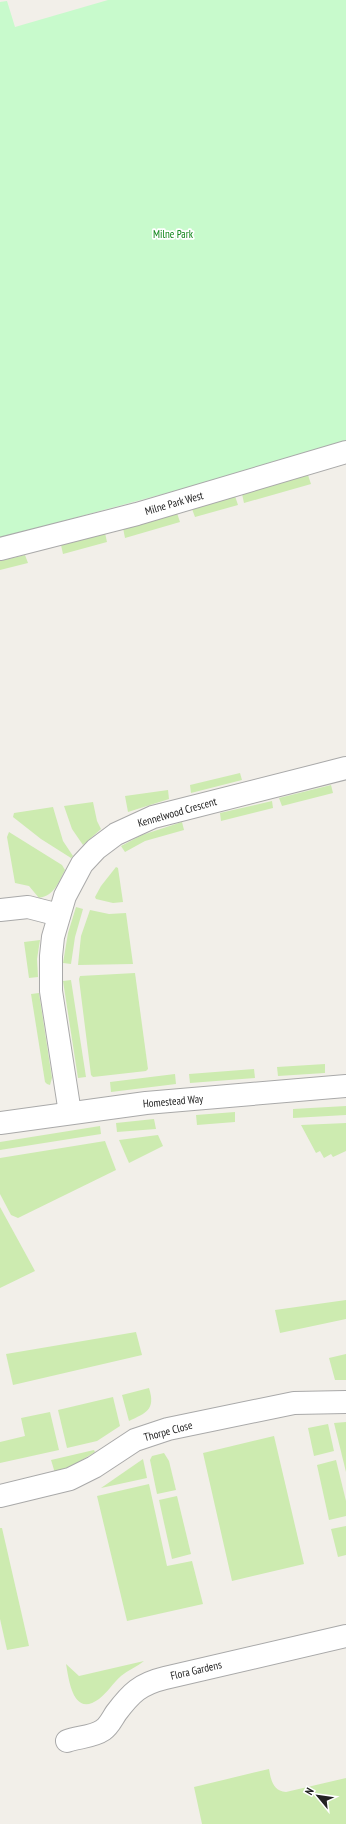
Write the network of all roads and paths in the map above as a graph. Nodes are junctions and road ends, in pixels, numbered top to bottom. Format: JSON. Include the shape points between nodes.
{"nodes":[{"id":1,"x":346,"y":452,"type":"edge"},
{"id":2,"x":0,"y":549,"type":"edge"},
{"id":3,"x":346,"y":768,"type":"edge"},
{"id":4,"x":0,"y":910,"type":"edge"},
{"id":5,"x":59,"y":915,"type":"junction"},
{"id":6,"x":346,"y":1086,"type":"edge"},
{"id":7,"x":70,"y":1113,"type":"junction"},
{"id":8,"x":0,"y":1123,"type":"edge"},
{"id":9,"x":346,"y":1402,"type":"edge"},
{"id":10,"x":0,"y":1496,"type":"edge"},
{"id":11,"x":346,"y":1636,"type":"edge"},
{"id":12,"x":67,"y":1741,"type":"dead end"}],
"edges":[{"from":1,"to":2,"type":"street","name":"Milne Park West","via":[[137,514]]},
{"from":3,"to":5,"type":"street","name":"Kennelwood Crescent","via":[[190,807],[134,825],[106,842],[87,858],[70,884]]},
{"from":4,"to":5,"type":"street","via":[[28,907]]},
{"from":5,"to":7,"type":"street","name":"Kennelwood Crescent","via":[[50,973]]},
{"from":6,"to":7,"type":"street","name":"Homestead Way","via":[[146,1103]]},
{"from":7,"to":8,"type":"street","name":"Homestead Way"},
{"from":9,"to":10,"type":"street","name":"Thorpe Close","via":[[294,1403],[168,1430],[135,1440],[94,1467],[70,1478]]},
{"from":11,"to":12,"type":"street","name":"Flora Gardens","via":[[147,1684],[127,1698],[102,1730]]}]}
